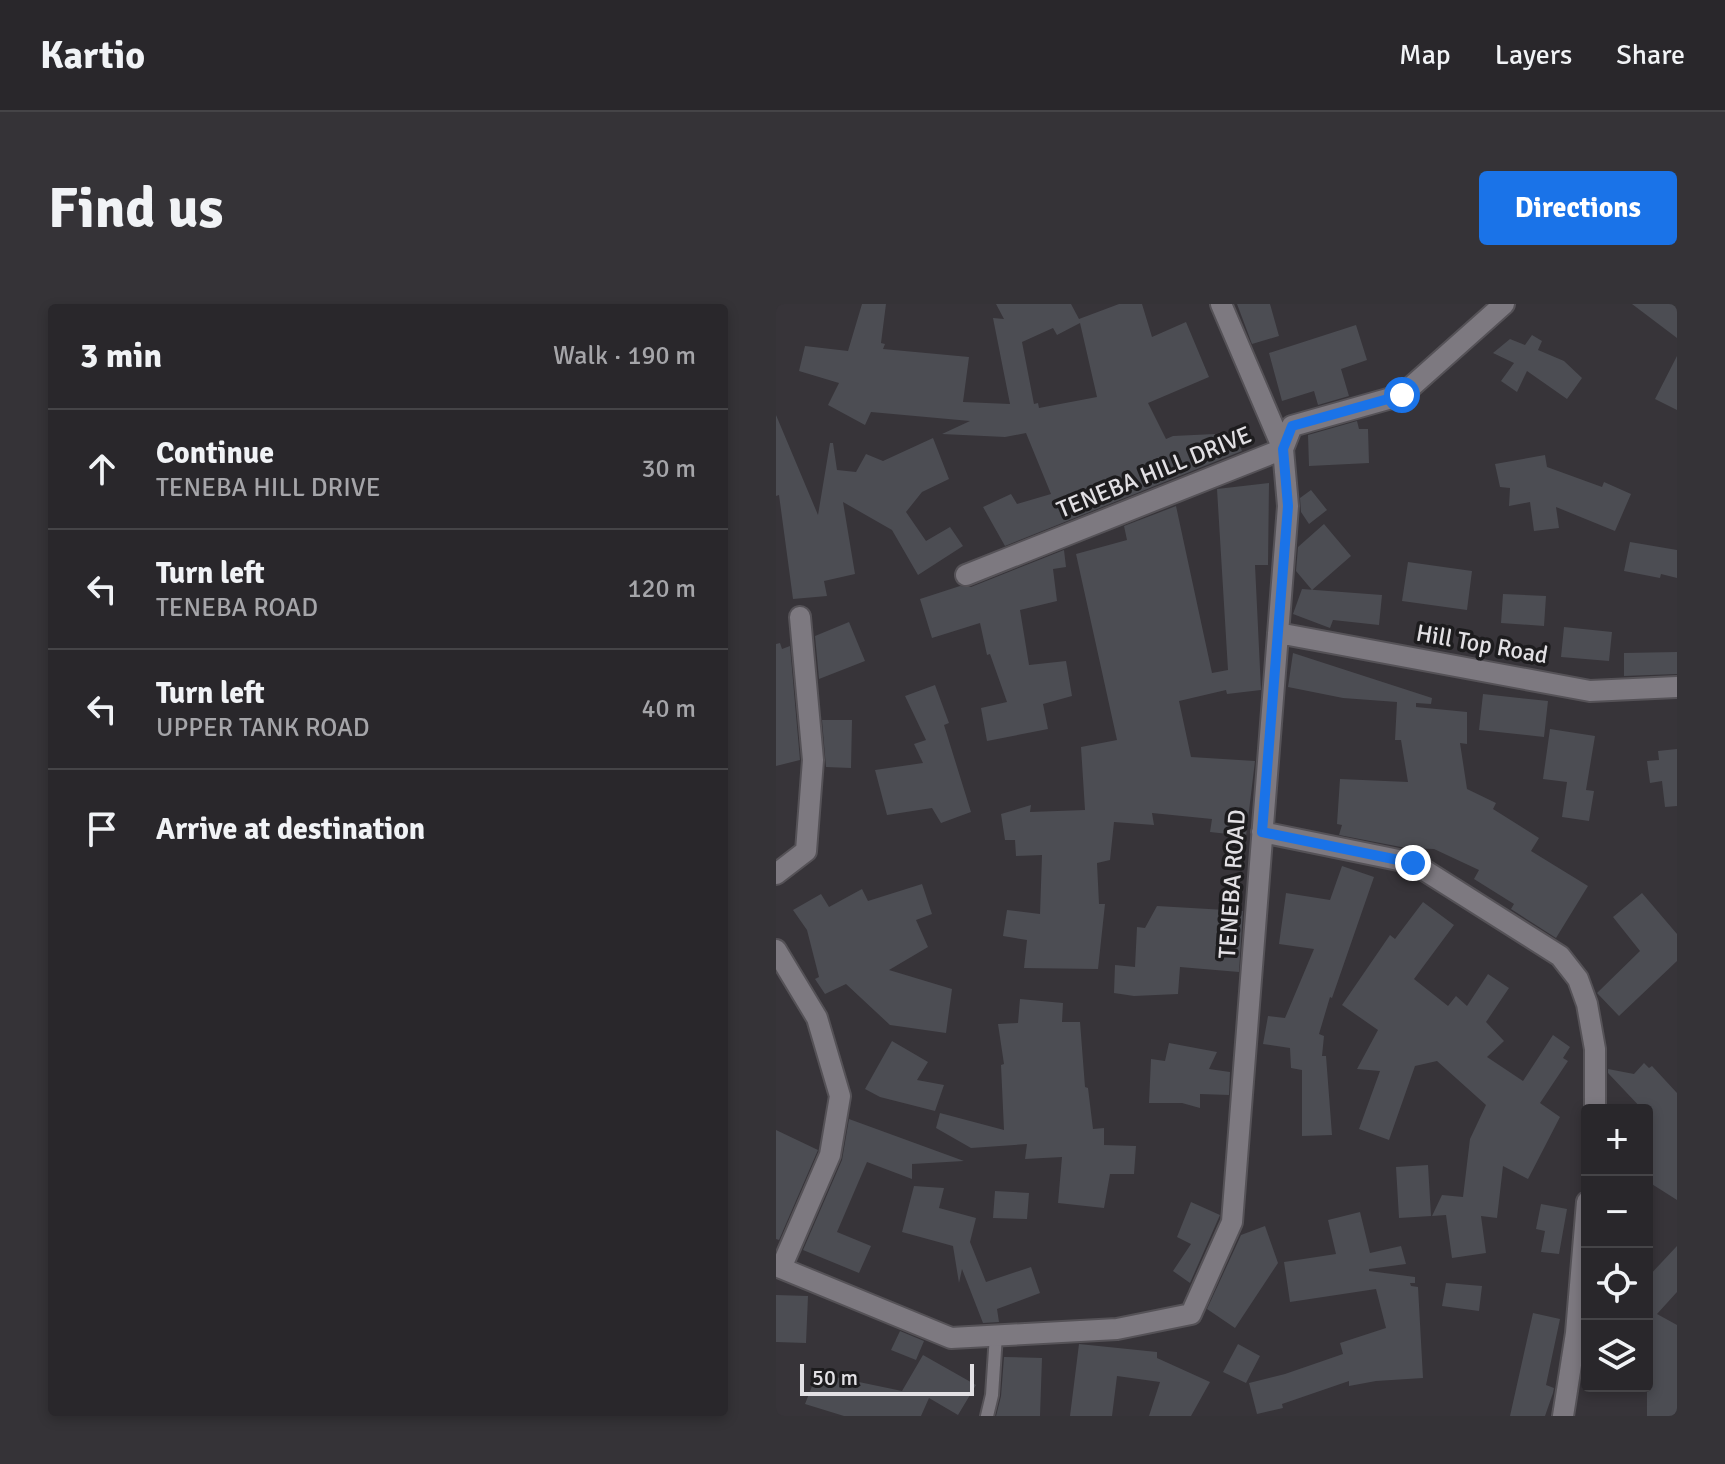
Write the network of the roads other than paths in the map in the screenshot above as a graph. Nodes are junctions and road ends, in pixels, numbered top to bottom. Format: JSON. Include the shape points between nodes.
{"nodes":[{"id":1,"x":1221,"y":304,"type":"edge"},
{"id":2,"x":1504,"y":304,"type":"edge"},
{"id":3,"x":1283,"y":449,"type":"junction"},
{"id":4,"x":966,"y":575,"type":"dead end"},
{"id":5,"x":800,"y":617,"type":"dead end"},
{"id":6,"x":1278,"y":633,"type":"junction"},
{"id":7,"x":1677,"y":687,"type":"edge"},
{"id":8,"x":1262,"y":832,"type":"junction"},
{"id":9,"x":776,"y":874,"type":"edge"},
{"id":10,"x":776,"y":950,"type":"edge"},
{"id":11,"x":1595,"y":1104,"type":"edge"},
{"id":12,"x":1583,"y":1248,"type":"edge"},
{"id":13,"x":778,"y":1267,"type":"edge"},
{"id":14,"x":996,"y":1335,"type":"junction"},
{"id":15,"x":987,"y":1416,"type":"edge"},
{"id":16,"x":1563,"y":1416,"type":"edge"}],
"edges":[{"from":1,"to":3,"type":"street","name":"TENEBA ROAD"},
{"from":2,"to":3,"type":"street","name":"TENEBA HILL DRIVE","via":[[1402,395],[1292,426]]},
{"from":3,"to":4,"type":"street","name":"TENEBA HILL DRIVE"},
{"from":3,"to":6,"type":"street","name":"TENEBA ROAD","via":[[1288,506]]},
{"from":5,"to":9,"type":"street","via":[[813,760],[806,851]]},
{"from":6,"to":7,"type":"street","name":"Hill Top Road","via":[[1590,691]]},
{"from":6,"to":8,"type":"street","name":"TENEBA ROAD"},
{"from":8,"to":11,"type":"street","via":[[1413,863],[1560,956],[1578,979],[1587,1004],[1595,1049]]},
{"from":8,"to":14,"type":"street","name":"TENEBA ROAD","via":[[1232,1222],[1191,1314],[1117,1329]]},
{"from":10,"to":13,"type":"street","via":[[817,1018],[840,1096],[830,1155]]},
{"from":12,"to":16,"type":"street"},
{"from":13,"to":14,"type":"street","via":[[951,1338]]},
{"from":14,"to":15,"type":"lane"}]}
